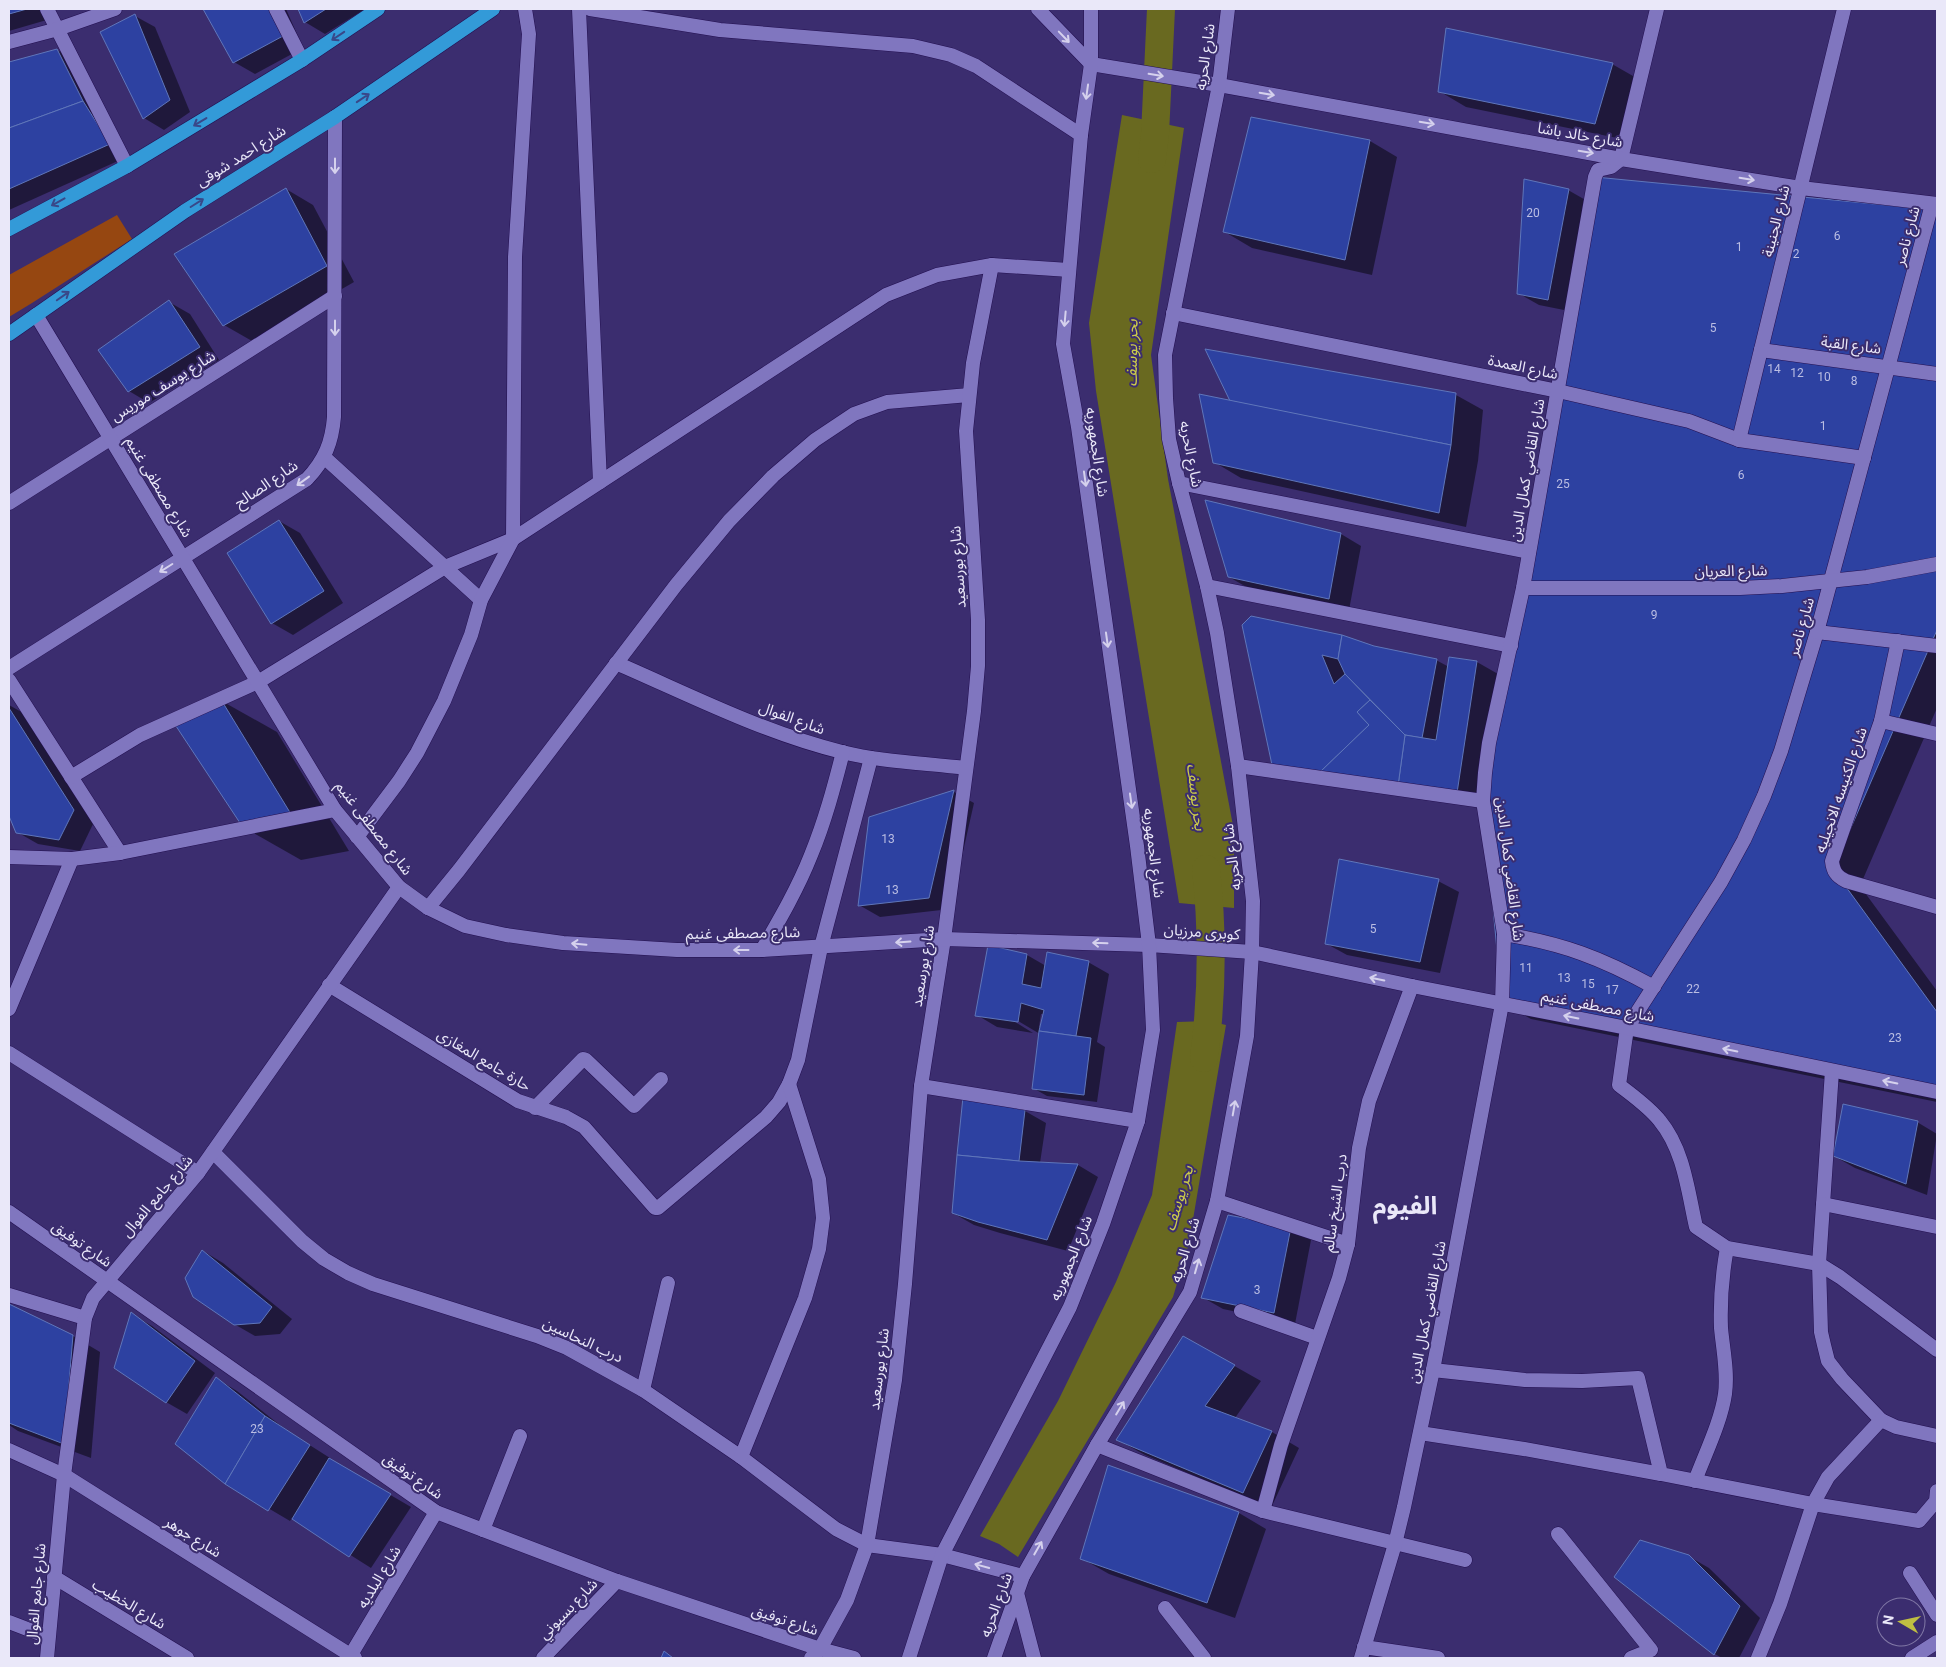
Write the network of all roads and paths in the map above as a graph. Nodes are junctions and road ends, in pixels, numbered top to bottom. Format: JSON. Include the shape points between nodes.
{"nodes":[{"id":1,"x":47,"y":9,"type":"edge"},
{"id":2,"x":115,"y":9,"type":"edge"},
{"id":3,"x":276,"y":9,"type":"edge"},
{"id":4,"x":378,"y":9,"type":"edge"},
{"id":5,"x":493,"y":9,"type":"edge"},
{"id":6,"x":525,"y":9,"type":"edge"},
{"id":7,"x":580,"y":9,"type":"edge"},
{"id":8,"x":590,"y":9,"type":"edge"},
{"id":9,"x":1038,"y":9,"type":"edge"},
{"id":10,"x":1091,"y":9,"type":"edge"},
{"id":11,"x":1228,"y":9,"type":"edge"},
{"id":12,"x":1657,"y":9,"type":"edge"},
{"id":13,"x":1844,"y":9,"type":"edge"},
{"id":14,"x":58,"y":29,"type":"junction"},
{"id":15,"x":9,"y":42,"type":"edge"},
{"id":16,"x":302,"y":60,"type":"junction"},
{"id":17,"x":1090,"y":64,"type":"junction"},
{"id":18,"x":1219,"y":85,"type":"junction"},
{"id":19,"x":335,"y":117,"type":"junction"},
{"id":20,"x":1081,"y":136,"type":"junction"},
{"id":21,"x":1621,"y":159,"type":"junction"},
{"id":22,"x":128,"y":166,"type":"junction"},
{"id":23,"x":1801,"y":188,"type":"junction"},
{"id":24,"x":1935,"y":204,"type":"edge"},
{"id":25,"x":9,"y":229,"type":"edge"},
{"id":26,"x":992,"y":265,"type":"junction"},
{"id":27,"x":1069,"y":270,"type":"junction"},
{"id":28,"x":335,"y":296,"type":"junction"},
{"id":29,"x":1173,"y":312,"type":"junction"},
{"id":30,"x":36,"y":315,"type":"junction"},
{"id":31,"x":9,"y":334,"type":"edge"},
{"id":32,"x":1761,"y":350,"type":"junction"},
{"id":33,"x":1888,"y":366,"type":"junction"},
{"id":34,"x":1937,"y":374,"type":"edge"},
{"id":35,"x":1558,"y":391,"type":"junction"},
{"id":36,"x":968,"y":394,"type":"junction"},
{"id":37,"x":110,"y":438,"type":"junction"},
{"id":38,"x":1739,"y":440,"type":"junction"},
{"id":39,"x":324,"y":457,"type":"junction"},
{"id":40,"x":1864,"y":458,"type":"junction"},
{"id":41,"x":600,"y":482,"type":"junction"},
{"id":42,"x":1179,"y":483,"type":"junction"},
{"id":43,"x":9,"y":503,"type":"edge"},
{"id":44,"x":514,"y":539,"type":"junction"},
{"id":45,"x":1529,"y":552,"type":"junction"},
{"id":46,"x":183,"y":558,"type":"junction"},
{"id":47,"x":1937,"y":564,"type":"edge"},
{"id":48,"x":445,"y":567,"type":"junction"},
{"id":49,"x":1830,"y":582,"type":"junction"},
{"id":50,"x":1207,"y":586,"type":"junction"},
{"id":51,"x":1523,"y":588,"type":"junction"},
{"id":52,"x":481,"y":600,"type":"junction"},
{"id":53,"x":1817,"y":632,"type":"junction"},
{"id":54,"x":1898,"y":641,"type":"junction"},
{"id":55,"x":1511,"y":646,"type":"junction"},
{"id":56,"x":1937,"y":646,"type":"edge"},
{"id":57,"x":616,"y":663,"type":"junction"},
{"id":58,"x":9,"y":668,"type":"edge"},
{"id":59,"x":9,"y":680,"type":"edge"},
{"id":60,"x":258,"y":682,"type":"junction"},
{"id":61,"x":1882,"y":721,"type":"junction"},
{"id":62,"x":1937,"y":734,"type":"edge"},
{"id":63,"x":844,"y":752,"type":"junction"},
{"id":64,"x":872,"y":758,"type":"junction"},
{"id":65,"x":1238,"y":766,"type":"junction"},
{"id":66,"x":966,"y":768,"type":"junction"},
{"id":67,"x":71,"y":777,"type":"junction"},
{"id":68,"x":1483,"y":802,"type":"junction"},
{"id":69,"x":335,"y":810,"type":"junction"},
{"id":70,"x":357,"y":837,"type":"junction"},
{"id":71,"x":120,"y":853,"type":"junction"},
{"id":72,"x":9,"y":857,"type":"edge"},
{"id":73,"x":72,"y":859,"type":"junction"},
{"id":74,"x":399,"y":888,"type":"junction"},
{"id":75,"x":1937,"y":907,"type":"edge"},
{"id":76,"x":428,"y":908,"type":"junction"},
{"id":77,"x":1504,"y":934,"type":"junction"},
{"id":78,"x":944,"y":939,"type":"junction"},
{"id":79,"x":1149,"y":945,"type":"junction"},
{"id":80,"x":822,"y":947,"type":"junction"},
{"id":81,"x":762,"y":950,"type":"junction"},
{"id":82,"x":1252,"y":952,"type":"junction"},
{"id":83,"x":330,"y":986,"type":"junction"},
{"id":84,"x":1412,"y":986,"type":"junction"},
{"id":85,"x":1654,"y":987,"type":"junction"},
{"id":86,"x":1502,"y":1004,"type":"junction"},
{"id":87,"x":9,"y":1009,"type":"edge"},
{"id":88,"x":1627,"y":1028,"type":"junction"},
{"id":89,"x":9,"y":1053,"type":"edge"},
{"id":90,"x":1832,"y":1070,"type":"junction"},
{"id":91,"x":661,"y":1079,"type":"dead end"},
{"id":92,"x":789,"y":1084,"type":"junction"},
{"id":93,"x":921,"y":1086,"type":"junction"},
{"id":94,"x":1937,"y":1092,"type":"edge"},
{"id":95,"x":535,"y":1108,"type":"junction"},
{"id":96,"x":1138,"y":1120,"type":"junction"},
{"id":97,"x":213,"y":1152,"type":"junction"},
{"id":98,"x":198,"y":1173,"type":"junction"},
{"id":99,"x":1217,"y":1201,"type":"junction"},
{"id":100,"x":1823,"y":1204,"type":"junction"},
{"id":101,"x":9,"y":1212,"type":"edge"},
{"id":102,"x":1937,"y":1227,"type":"edge"},
{"id":103,"x":1348,"y":1244,"type":"junction"},
{"id":104,"x":1727,"y":1248,"type":"junction"},
{"id":105,"x":1820,"y":1264,"type":"junction"},
{"id":106,"x":106,"y":1281,"type":"junction"},
{"id":107,"x":668,"y":1283,"type":"dead end"},
{"id":108,"x":9,"y":1295,"type":"edge"},
{"id":109,"x":1241,"y":1311,"type":"dead end"},
{"id":110,"x":85,"y":1318,"type":"junction"},
{"id":111,"x":1317,"y":1338,"type":"junction"},
{"id":112,"x":1937,"y":1350,"type":"edge"},
{"id":113,"x":1433,"y":1370,"type":"junction"},
{"id":114,"x":643,"y":1390,"type":"junction"},
{"id":115,"x":1882,"y":1420,"type":"junction"},
{"id":116,"x":1420,"y":1433,"type":"junction"},
{"id":117,"x":520,"y":1436,"type":"dead end"},
{"id":118,"x":1937,"y":1436,"type":"edge"},
{"id":119,"x":1097,"y":1445,"type":"junction"},
{"id":120,"x":9,"y":1450,"type":"edge"},
{"id":121,"x":741,"y":1457,"type":"junction"},
{"id":122,"x":1661,"y":1474,"type":"junction"},
{"id":123,"x":64,"y":1475,"type":"junction"},
{"id":124,"x":1695,"y":1481,"type":"junction"},
{"id":125,"x":1937,"y":1491,"type":"edge"},
{"id":126,"x":1813,"y":1504,"type":"junction"},
{"id":127,"x":1263,"y":1511,"type":"junction"},
{"id":128,"x":436,"y":1512,"type":"junction"},
{"id":129,"x":483,"y":1530,"type":"junction"},
{"id":130,"x":1558,"y":1534,"type":"dead end"},
{"id":131,"x":1395,"y":1544,"type":"junction"},
{"id":132,"x":867,"y":1545,"type":"junction"},
{"id":133,"x":942,"y":1555,"type":"junction"},
{"id":134,"x":1465,"y":1560,"type":"dead end"},
{"id":135,"x":1910,"y":1573,"type":"dead end"},
{"id":136,"x":1022,"y":1576,"type":"junction"},
{"id":137,"x":54,"y":1577,"type":"junction"},
{"id":138,"x":617,"y":1582,"type":"junction"},
{"id":139,"x":1017,"y":1593,"type":"junction"},
{"id":140,"x":1165,"y":1608,"type":"dead end"},
{"id":141,"x":1937,"y":1614,"type":"edge"},
{"id":142,"x":9,"y":1622,"type":"edge"},
{"id":143,"x":48,"y":1637,"type":"junction"},
{"id":144,"x":1937,"y":1642,"type":"edge"},
{"id":145,"x":815,"y":1653,"type":"edge"},
{"id":146,"x":1363,"y":1653,"type":"edge"},
{"id":147,"x":352,"y":1657,"type":"edge"},
{"id":148,"x":46,"y":1658,"type":"edge"},
{"id":149,"x":188,"y":1658,"type":"edge"},
{"id":150,"x":543,"y":1658,"type":"edge"},
{"id":151,"x":854,"y":1658,"type":"edge"},
{"id":152,"x":909,"y":1658,"type":"edge"},
{"id":153,"x":994,"y":1658,"type":"edge"},
{"id":154,"x":1034,"y":1658,"type":"edge"},
{"id":155,"x":1204,"y":1658,"type":"edge"},
{"id":156,"x":1438,"y":1658,"type":"edge"},
{"id":157,"x":1631,"y":1658,"type":"edge"},
{"id":158,"x":1758,"y":1658,"type":"edge"},
{"id":159,"x":1912,"y":1658,"type":"edge"}],
"edges":[{"from":1,"to":14,"type":"street"},
{"from":2,"to":14,"type":"street"},
{"from":3,"to":16,"type":"street"},
{"from":4,"to":16,"type":"main road","one_way":true},
{"from":19,"to":5,"type":"main road","name":"شارع احمد شوقى","one_way":true},
{"from":6,"to":44,"type":"street","via":[[529,34],[516,257]]},
{"from":7,"to":41,"type":"street"},
{"from":8,"to":20,"type":"street","via":[[720,30],[913,46],[951,55],[976,66]]},
{"from":9,"to":17,"type":"street","one_way":true},
{"from":10,"to":17,"type":"street","name":"شارع الجمهوريه"},
{"from":11,"to":18,"type":"street","name":"شارع الحريه"},
{"from":12,"to":21,"type":"street"},
{"from":13,"to":23,"type":"street","name":"شارع الجنينة"},
{"from":14,"to":15,"type":"street"},
{"from":14,"to":22,"type":"street"},
{"from":16,"to":22,"type":"main road","one_way":true},
{"from":17,"to":18,"type":"street","name":"شارع خالد باشا","one_way":true},
{"from":17,"to":20,"type":"street","name":"شارع الجمهوريه","one_way":true},
{"from":18,"to":21,"type":"street","name":"شارع خالد باشا","one_way":true},
{"from":18,"to":29,"type":"street","name":"شارع الحريه"},
{"from":19,"to":28,"type":"street","name":"شارع الصالح","one_way":true},
{"from":30,"to":19,"type":"main road","name":"شارع احمد شوقى","one_way":true,"via":[[185,210]]},
{"from":20,"to":27,"type":"street","name":"شارع الجمهوريه"},
{"from":21,"to":23,"type":"street","name":"شارع خالد باشا","one_way":true},
{"from":21,"to":35,"type":"street","name":"شارع القاضي كمال الدين","via":[[1598,170],[1595,177]]},
{"from":22,"to":25,"type":"main road","one_way":true},
{"from":23,"to":24,"type":"street","name":"شارع خالد باشا"},
{"from":23,"to":32,"type":"street","name":"شارع الجنينة"},
{"from":24,"to":33,"type":"street","name":"شارع ناصر"},
{"from":26,"to":27,"type":"street"},
{"from":26,"to":36,"type":"street","name":"شارع بورسعيد"},
{"from":26,"to":41,"type":"street","via":[[937,275],[886,295]]},
{"from":27,"to":79,"type":"street","name":"شارع الجمهوريه","one_way":true,"via":[[1063,344],[1078,427]]},
{"from":28,"to":37,"type":"street","name":"شارع يوسف موريس"},
{"from":28,"to":39,"type":"street","name":"شارع الصالح","one_way":true,"via":[[334,417],[330,444]]},
{"from":29,"to":35,"type":"street","name":"شارع العمدة"},
{"from":29,"to":42,"type":"street","name":"شارع الحريه","via":[[1165,355],[1166,398],[1169,439]]},
{"from":30,"to":31,"type":"main road","name":"شارع احمد شوقى"},
{"from":30,"to":37,"type":"street","name":"شارع مصطفى غنيم"},
{"from":32,"to":33,"type":"street","name":"شارع القبة"},
{"from":32,"to":38,"type":"street","name":"شارع الجنينة"},
{"from":33,"to":34,"type":"street","name":"شارع القبة"},
{"from":33,"to":40,"type":"street","name":"شارع ناصر"},
{"from":35,"to":38,"type":"street","name":"شارع العمدة","via":[[1689,422]]},
{"from":35,"to":45,"type":"street","name":"شارع القاضي كمال الدين"},
{"from":36,"to":57,"type":"street","via":[[886,402],[854,414],[815,440],[773,476],[730,521]]},
{"from":36,"to":66,"type":"street","name":"شارع بورسعيد","via":[[967,467],[978,620],[978,666]]},
{"from":37,"to":43,"type":"street","name":"شارع يوسف موريس"},
{"from":37,"to":46,"type":"street","name":"شارع مصطفى غنيم"},
{"from":38,"to":40,"type":"street","name":"شارع العمدة"},
{"from":39,"to":46,"type":"street","name":"شارع الصالح","one_way":true,"via":[[307,479]]},
{"from":39,"to":48,"type":"street"},
{"from":40,"to":49,"type":"street","name":"شارع ناصر"},
{"from":41,"to":44,"type":"street"},
{"from":42,"to":45,"type":"street"},
{"from":42,"to":50,"type":"street","name":"شارع الحريه"},
{"from":44,"to":48,"type":"street"},
{"from":44,"to":52,"type":"street"},
{"from":45,"to":51,"type":"street","name":"شارع القاضي كمال الدين"},
{"from":46,"to":58,"type":"street","name":"شارع الصالح","one_way":true},
{"from":46,"to":60,"type":"street","name":"شارع مصطفى غنيم"},
{"from":47,"to":49,"type":"street","name":"شارع العريان"},
{"from":48,"to":52,"type":"street"},
{"from":48,"to":60,"type":"street"},
{"from":49,"to":51,"type":"street","name":"شارع العريان","via":[[1740,588]]},
{"from":49,"to":53,"type":"street","name":"شارع ناصر"},
{"from":50,"to":55,"type":"street"},
{"from":50,"to":65,"type":"street","name":"شارع الحريه"},
{"from":51,"to":55,"type":"street","name":"شارع القاضي كمال الدين"},
{"from":52,"to":70,"type":"street","via":[[471,635],[444,701],[418,753]]},
{"from":53,"to":54,"type":"street"},
{"from":53,"to":85,"type":"street","name":"شارع ناصر","via":[[1781,751],[1760,805],[1721,882]]},
{"from":54,"to":56,"type":"street"},
{"from":54,"to":61,"type":"street","name":"شارع الكنيسه الانجيليه"},
{"from":55,"to":68,"type":"street","name":"شارع القاضي كمال الدين","via":[[1490,742]]},
{"from":57,"to":63,"type":"street","name":"شارع الفوال","via":[[771,730]]},
{"from":57,"to":76,"type":"street"},
{"from":59,"to":67,"type":"street"},
{"from":60,"to":67,"type":"street","via":[[140,735]]},
{"from":60,"to":69,"type":"street","name":"شارع مصطفى غنيم"},
{"from":61,"to":62,"type":"street"},
{"from":61,"to":75,"type":"street","name":"شارع الكنيسه الانجيليه","via":[[1832,861],[1833,869],[1846,881]]},
{"from":63,"to":64,"type":"street","name":"شارع الفوال"},
{"from":63,"to":81,"type":"street","via":[[830,804],[811,855]]},
{"from":64,"to":66,"type":"street","name":"شارع الفوال"},
{"from":64,"to":80,"type":"street"},
{"from":65,"to":68,"type":"street"},
{"from":65,"to":82,"type":"street","name":"شارع الحريه","via":[[1254,901]]},
{"from":66,"to":78,"type":"street","name":"شارع بورسعيد"},
{"from":67,"to":71,"type":"street"},
{"from":68,"to":77,"type":"street","name":"شارع القاضي كمال الدين"},
{"from":69,"to":70,"type":"street","name":"شارع مصطفى غنيم"},
{"from":69,"to":71,"type":"street"},
{"from":70,"to":74,"type":"street","name":"شارع مصطفى غنيم"},
{"from":71,"to":73,"type":"street"},
{"from":72,"to":73,"type":"street"},
{"from":73,"to":87,"type":"street"},
{"from":74,"to":76,"type":"street","name":"شارع مصطفى غنيم"},
{"from":74,"to":83,"type":"street","name":"شارع جامع الفوال"},
{"from":81,"to":76,"type":"street","name":"شارع مصطفى غنيم","one_way":true,"via":[[677,950],[563,943],[465,926]]},
{"from":77,"to":85,"type":"street","via":[[1581,952]]},
{"from":77,"to":86,"type":"street","name":"شارع القاضي كمال الدين"},
{"from":79,"to":78,"type":"street","name":"شارع مصطفى غنيم","one_way":true},
{"from":78,"to":80,"type":"street","name":"شارع مصطفى غنيم","one_way":true},
{"from":78,"to":93,"type":"street","name":"شارع بورسعيد"},
{"from":79,"to":82,"type":"street","name":"كوبرى مرزيان"},
{"from":79,"to":96,"type":"street","name":"شارع الجمهوريه","via":[[1154,1030]]},
{"from":80,"to":81,"type":"street","name":"شارع مصطفى غنيم"},
{"from":80,"to":92,"type":"street","via":[[798,1060]]},
{"from":84,"to":82,"type":"street","name":"شارع مصطفى غنيم","one_way":true},
{"from":99,"to":82,"type":"street","name":"شارع الحريه","one_way":true,"via":[[1247,1036]]},
{"from":83,"to":95,"type":"street","name":"حارة جامع المغازى","via":[[518,1101]]},
{"from":83,"to":97,"type":"street","name":"شارع جامع الفوال"},
{"from":84,"to":86,"type":"street","name":"شارع مصطفى غنيم"},
{"from":84,"to":103,"type":"street","name":"درب الشيخ سالم","via":[[1362,1124]]},
{"from":85,"to":88,"type":"street","name":"شارع ناصر"},
{"from":88,"to":86,"type":"street","name":"شارع مصطفى غنيم","one_way":true},
{"from":86,"to":113,"type":"street","name":"شارع القاضي كمال الدين"},
{"from":90,"to":88,"type":"street","name":"شارع مصطفى غنيم","one_way":true},
{"from":88,"to":104,"type":"street","via":[[1619,1085],[1660,1121],[1678,1149],[1696,1227]]},
{"from":89,"to":98,"type":"street"},
{"from":94,"to":90,"type":"street","name":"شارع مصطفى غنيم","one_way":true},
{"from":90,"to":100,"type":"street"},
{"from":91,"to":95,"type":"street","via":[[634,1106],[583,1060]]},
{"from":92,"to":95,"type":"street","name":"حارة جامع المغازى","via":[[766,1117],[657,1209],[584,1127]]},
{"from":92,"to":121,"type":"street","via":[[819,1180],[823,1218],[819,1250],[805,1298]]},
{"from":93,"to":96,"type":"street"},
{"from":93,"to":132,"type":"street","name":"شارع بورسعيد","via":[[895,1380]]},
{"from":96,"to":133,"type":"street","name":"شارع الجمهوريه","via":[[1103,1224],[1070,1307]]},
{"from":97,"to":98,"type":"street","name":"شارع جامع الفوال"},
{"from":97,"to":114,"type":"street","name":"درب النحاسين","via":[[302,1241],[348,1273],[373,1284],[537,1336],[595,1362]]},
{"from":98,"to":106,"type":"street","name":"شارع جامع الفوال"},
{"from":99,"to":103,"type":"street"},
{"from":119,"to":99,"type":"street","name":"شارع الحريه","one_way":true,"via":[[1190,1292]]},
{"from":100,"to":102,"type":"street"},
{"from":100,"to":105,"type":"street"},
{"from":101,"to":106,"type":"street","name":"شارع توفيق"},
{"from":103,"to":111,"type":"street","name":"درب الشيخ سالم"},
{"from":104,"to":105,"type":"street"},
{"from":104,"to":124,"type":"street","via":[[1721,1284],[1725,1394]]},
{"from":105,"to":112,"type":"street"},
{"from":105,"to":115,"type":"street","via":[[1821,1332],[1828,1361]]},
{"from":106,"to":110,"type":"street","name":"شارع جامع الفوال","via":[[93,1298]]},
{"from":106,"to":128,"type":"street","name":"شارع توفيق"},
{"from":107,"to":114,"type":"street"},
{"from":108,"to":110,"type":"street"},
{"from":109,"to":111,"type":"street"},
{"from":110,"to":123,"type":"street","name":"شارع جامع الفوال"},
{"from":111,"to":127,"type":"street","name":"درب الشيخ سالم"},
{"from":113,"to":116,"type":"street","name":"شارع القاضي كمال الدين"},
{"from":113,"to":122,"type":"street","via":[[1525,1380],[1638,1378]]},
{"from":114,"to":121,"type":"street","name":"درب النحاسين"},
{"from":115,"to":118,"type":"street","via":[[1896,1427]]},
{"from":115,"to":126,"type":"street","via":[[1828,1478]]},
{"from":116,"to":122,"type":"street"},
{"from":116,"to":131,"type":"street","name":"شارع القاضي كمال الدين"},
{"from":117,"to":129,"type":"street"},
{"from":119,"to":127,"type":"street"},
{"from":136,"to":119,"type":"street","name":"شارع الحريه","one_way":true},
{"from":120,"to":123,"type":"street","name":"شارع جوهر"},
{"from":121,"to":132,"type":"street","name":"درب النحاسين","via":[[836,1529]]},
{"from":122,"to":124,"type":"street"},
{"from":123,"to":137,"type":"street","name":"شارع جامع الفوال"},
{"from":123,"to":147,"type":"street","name":"شارع جوهر"},
{"from":124,"to":126,"type":"street"},
{"from":125,"to":126,"type":"street","via":[[1936,1502],[1919,1521]]},
{"from":126,"to":158,"type":"street","via":[[1780,1604]]},
{"from":127,"to":131,"type":"street"},
{"from":128,"to":129,"type":"street","name":"شارع توفيق"},
{"from":128,"to":147,"type":"street","name":"شارع البلديه"},
{"from":129,"to":138,"type":"street","name":"شارع توفيق"},
{"from":130,"to":157,"type":"street","via":[[1651,1650]]},
{"from":131,"to":134,"type":"street"},
{"from":131,"to":146,"type":"street","name":"شارع القاضي كمال الدين"},
{"from":132,"to":133,"type":"street","name":"درب النحاسين"},
{"from":132,"to":145,"type":"street","name":"شارع بورسعيد","via":[[847,1600]]},
{"from":136,"to":133,"type":"street","name":"درب النحاسين","one_way":true},
{"from":133,"to":152,"type":"street","name":"شارع الجمهوريه"},
{"from":135,"to":141,"type":"street"},
{"from":136,"to":139,"type":"street","name":"شارع الحريه"},
{"from":137,"to":143,"type":"street","name":"شارع جامع الفوال"},
{"from":137,"to":149,"type":"street","name":"شارع الخطيب"},
{"from":138,"to":145,"type":"street","name":"شارع توفيق"},
{"from":138,"to":150,"type":"street","name":"شارع بسيوني"},
{"from":139,"to":153,"type":"street","name":"شارع الحريه"},
{"from":139,"to":154,"type":"street"},
{"from":140,"to":155,"type":"street"},
{"from":142,"to":143,"type":"street"},
{"from":143,"to":148,"type":"street","name":"شارع جامع الفوال"},
{"from":144,"to":159,"type":"street"},
{"from":145,"to":151,"type":"street","name":"شارع توفيق"},
{"from":146,"to":156,"type":"street"}]}
